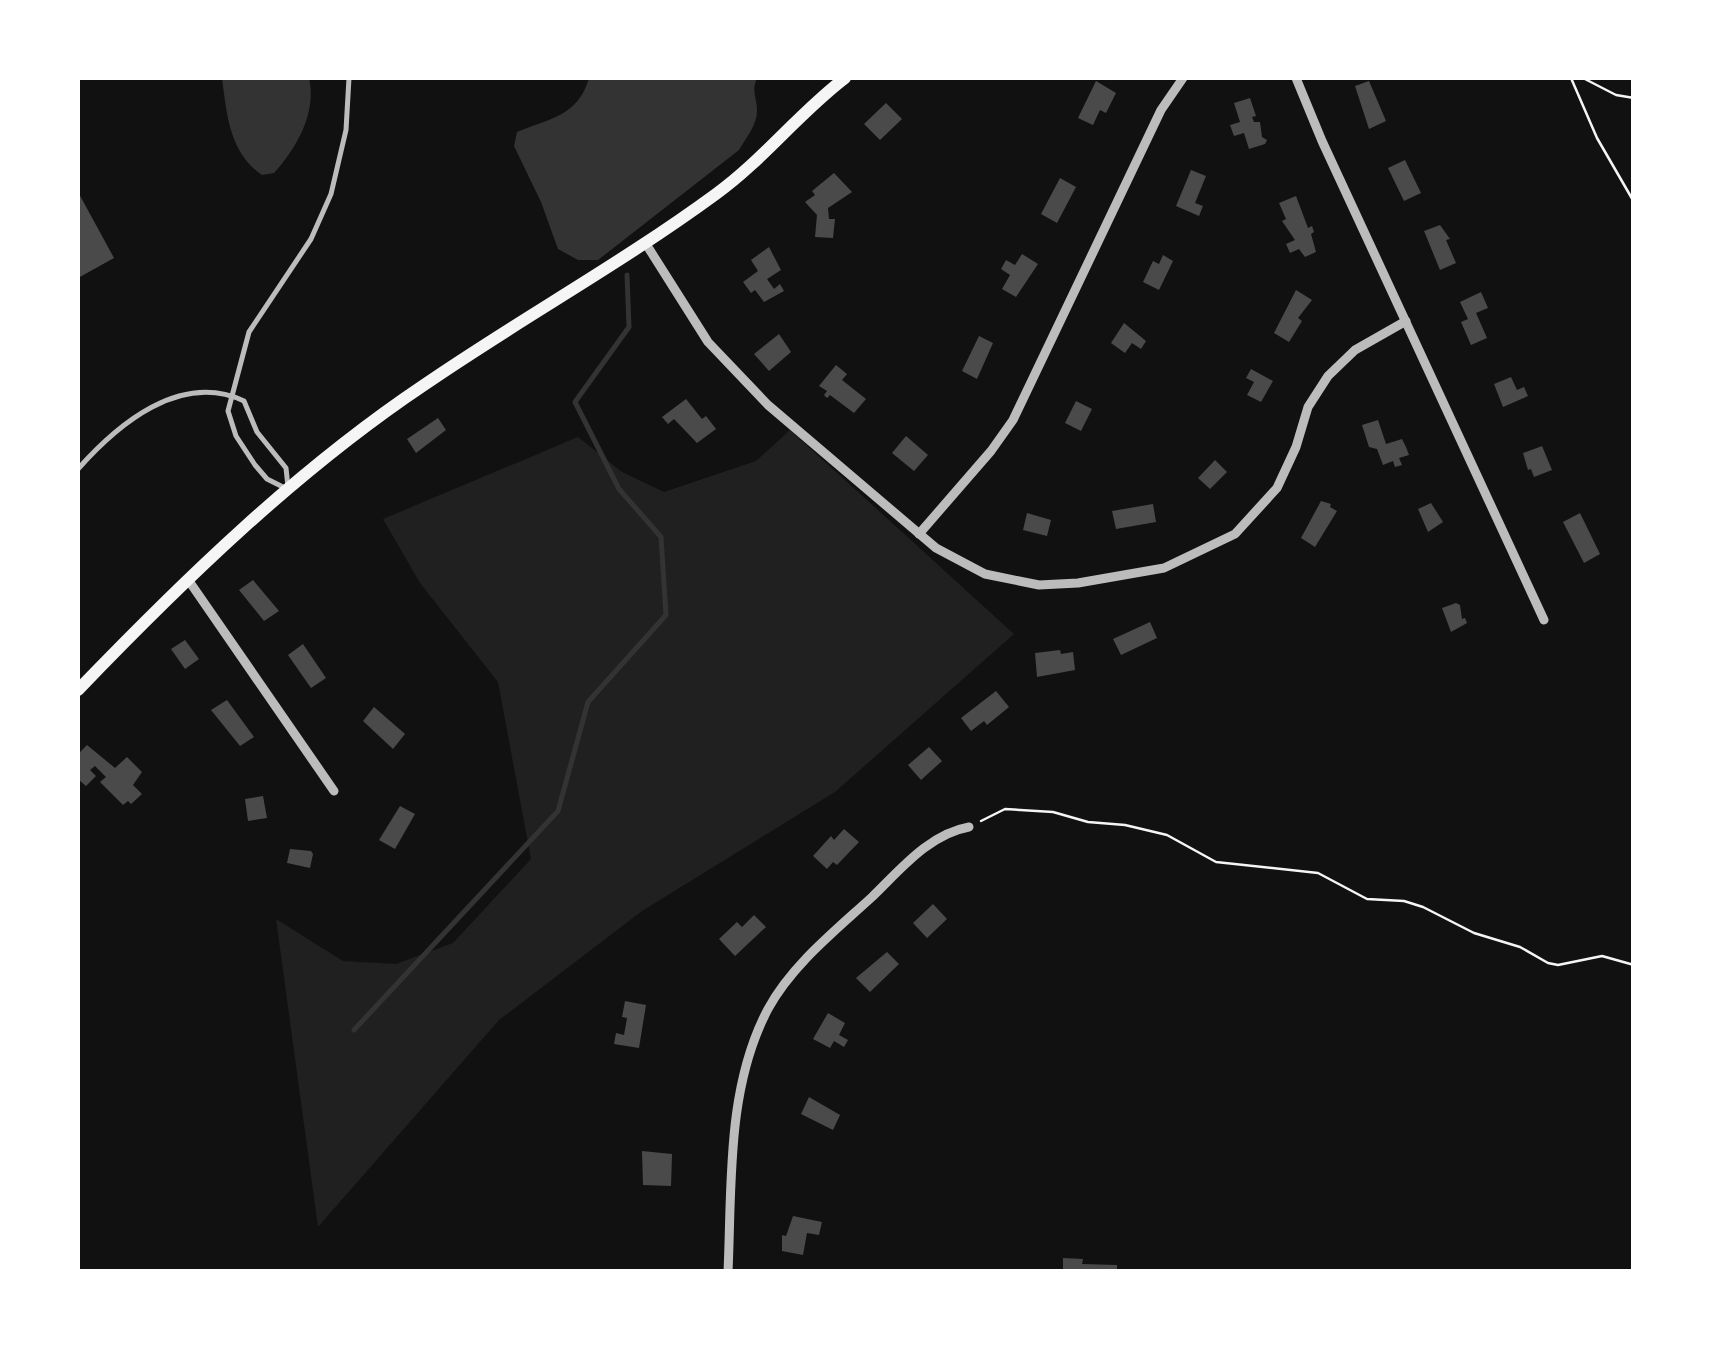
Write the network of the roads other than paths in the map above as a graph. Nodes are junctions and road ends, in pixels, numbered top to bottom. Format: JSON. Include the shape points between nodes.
{"nodes":[{"id":1,"x":348,"y":78,"type":"edge"},
{"id":2,"x":845,"y":78,"type":"edge"},
{"id":3,"x":1183,"y":78,"type":"edge"},
{"id":4,"x":1296,"y":78,"type":"edge"},
{"id":5,"x":646,"y":244,"type":"junction"},
{"id":6,"x":1406,"y":321,"type":"junction"},
{"id":7,"x":234,"y":396,"type":"junction"},
{"id":8,"x":78,"y":468,"type":"edge"},
{"id":9,"x":288,"y":490,"type":"junction"},
{"id":10,"x":919,"y":534,"type":"junction"},
{"id":11,"x":190,"y":581,"type":"junction"},
{"id":12,"x":1544,"y":620,"type":"dead end"},
{"id":13,"x":78,"y":690,"type":"edge"},
{"id":14,"x":334,"y":791,"type":"dead end"},
{"id":15,"x":970,"y":827,"type":"road end"},
{"id":16,"x":728,"y":1272,"type":"edge"}],
"edges":[{"from":1,"to":7,"type":"lane","via":[[346,130],[331,194],[311,239],[249,332]]},
{"from":2,"to":5,"type":"main road","via":[[721,191]]},
{"from":3,"to":10,"type":"street","via":[[1161,110],[1014,420]]},
{"from":4,"to":6,"type":"street"},
{"from":5,"to":9,"type":"main road","via":[[424,385]]},
{"from":5,"to":10,"type":"street","via":[[722,360]]},
{"from":6,"to":10,"type":"street","via":[[1345,358],[1317,390],[1289,466],[1264,506],[1234,534],[1184,561],[1078,583],[1039,584],[968,567]]},
{"from":6,"to":12,"type":"street"},
{"from":7,"to":8,"type":"lane","via":[[202,394],[148,408]]},
{"from":7,"to":9,"type":"lane","via":[[244,401],[257,432],[286,468]]},
{"from":7,"to":9,"type":"lane","via":[[228,411],[236,436],[267,479]]},
{"from":9,"to":11,"type":"main road"},
{"from":11,"to":13,"type":"main road"},
{"from":11,"to":14,"type":"street"},
{"from":15,"to":16,"type":"street","via":[[952,830],[918,854],[818,947],[769,1008],[740,1092]]}]}
